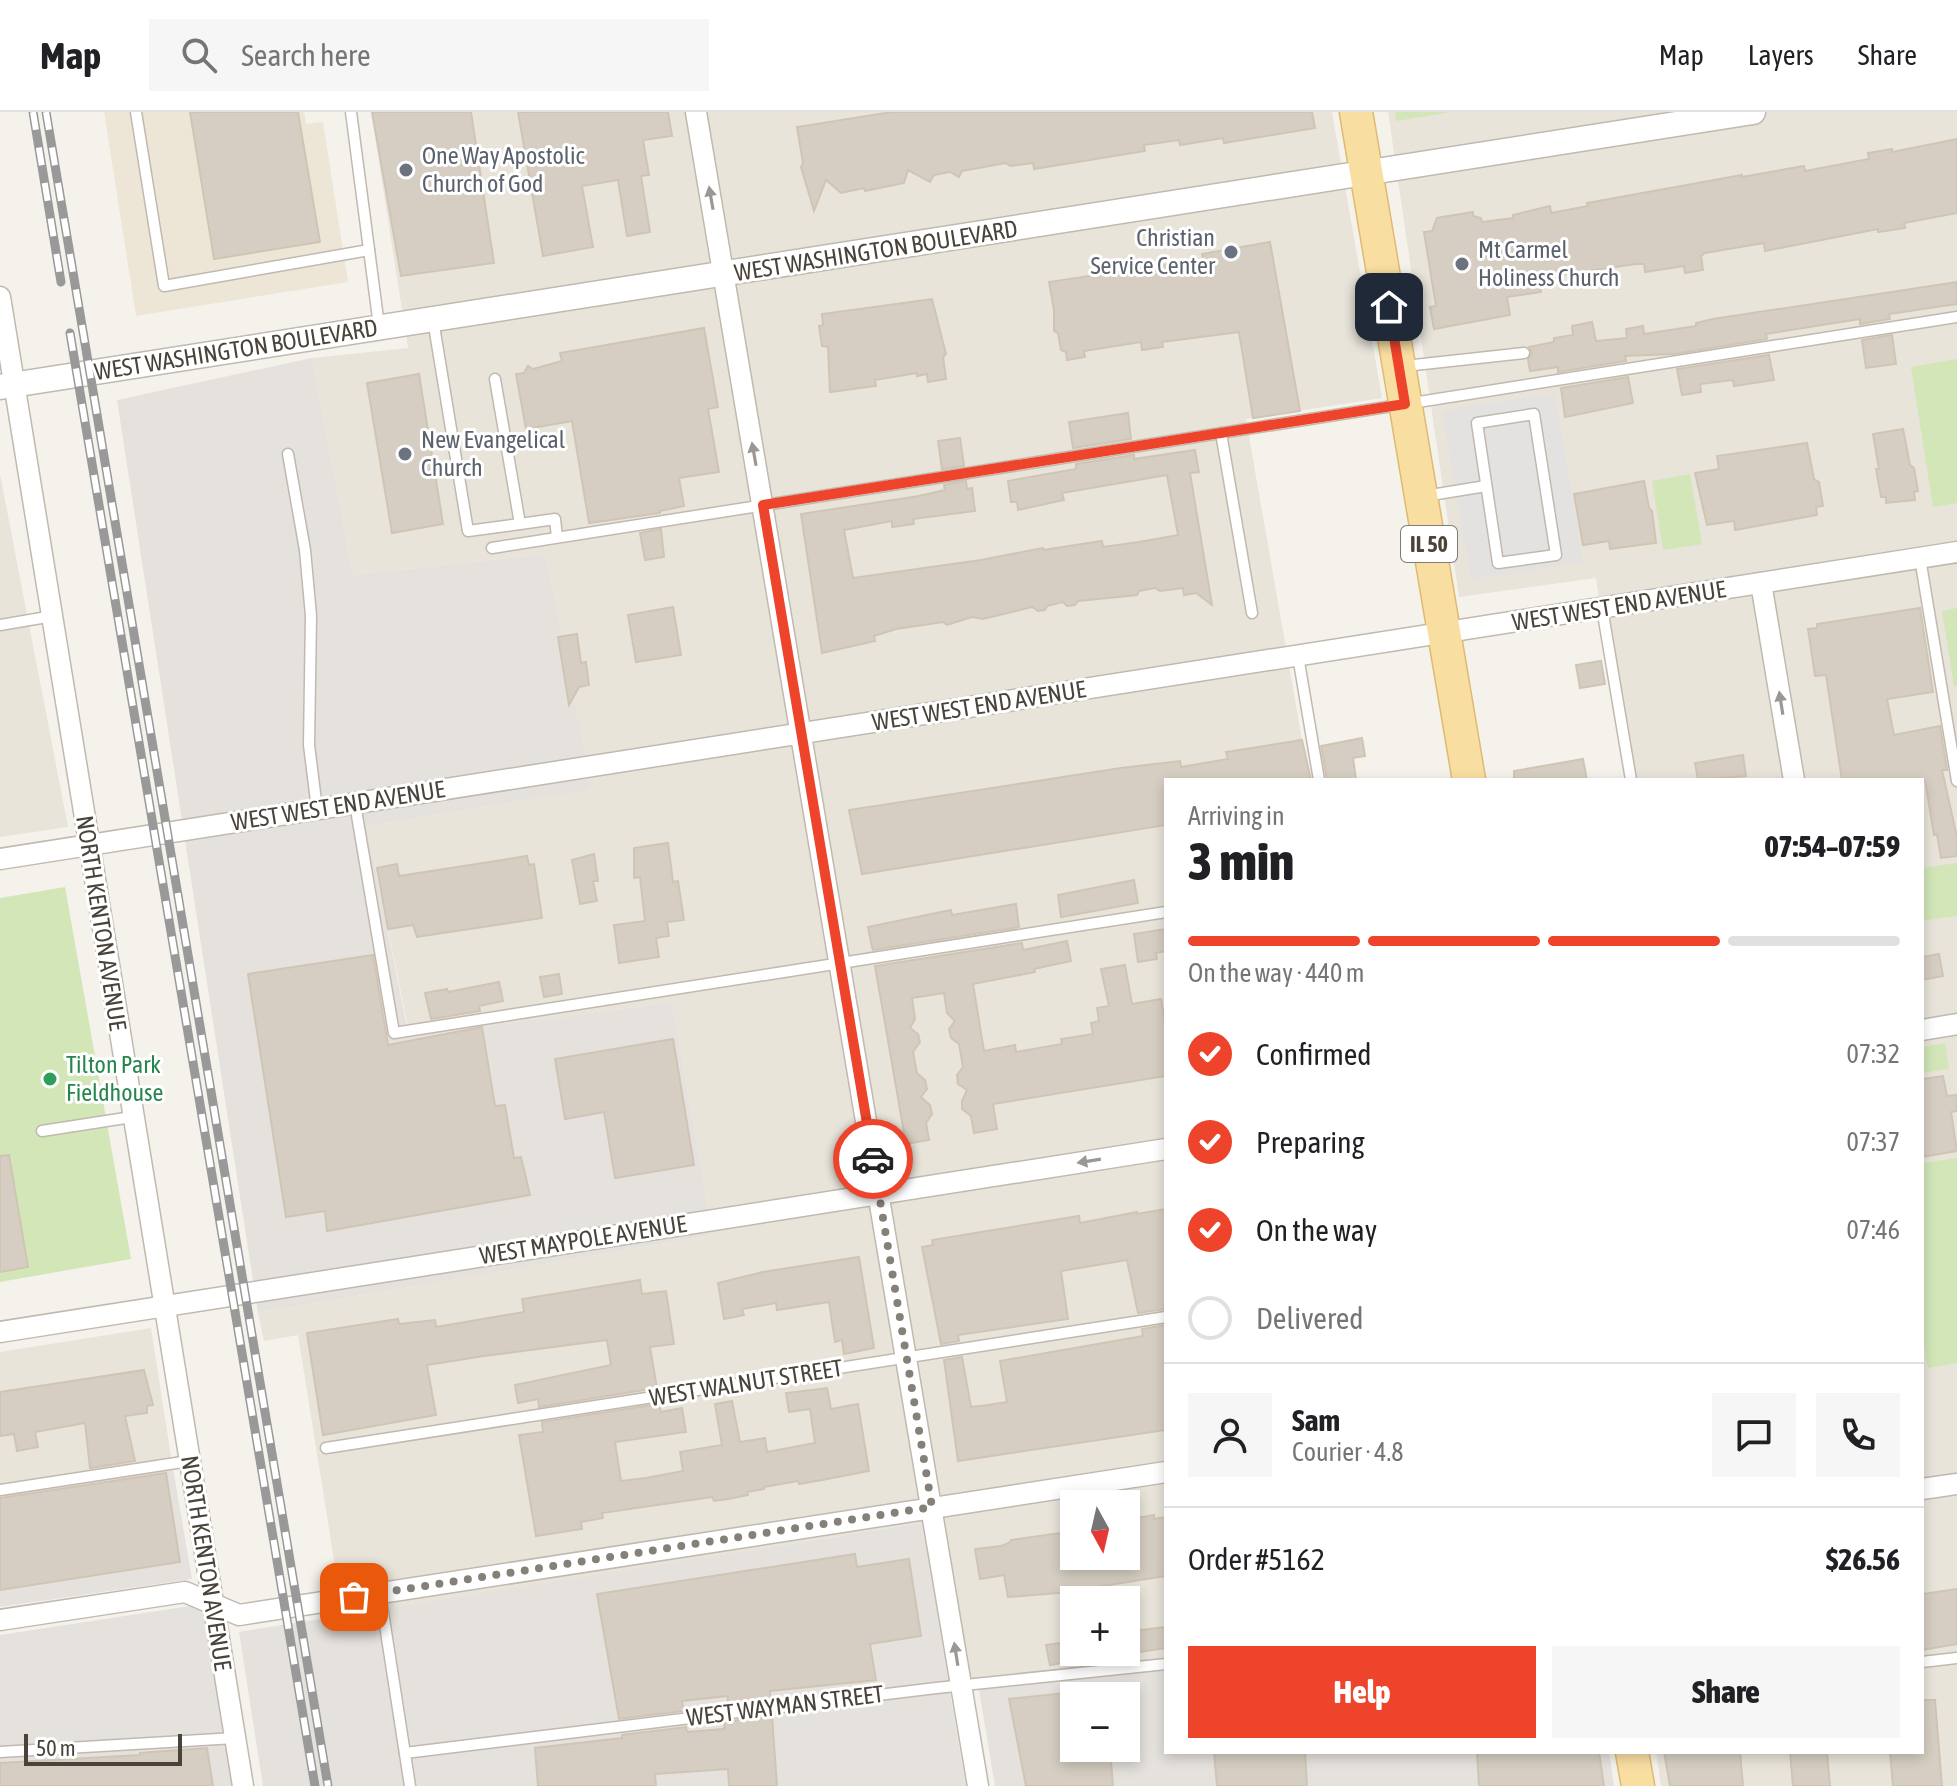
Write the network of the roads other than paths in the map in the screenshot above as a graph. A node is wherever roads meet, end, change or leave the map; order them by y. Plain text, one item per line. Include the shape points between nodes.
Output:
1 (136, 112) edge
2 (351, 112) edge
3 (696, 112) edge
4 (1356, 112) edge
5 (1753, 112) edge
6 (1366, 174) junction
7 (369, 250) junction
8 (724, 275) junction
9 (0, 297) edge
10 (1957, 317) edge
11 (433, 320) junction
12 (379, 328) junction
13 (1524, 353) dead end
14 (1399, 367) junction
15 (495, 379) dead end
16 (8, 386) edge
17 (1405, 404) junction
18 (1221, 433) junction
19 (288, 454) dead end
20 (1486, 486) junction
21 (1421, 497) junction
22 (763, 505) junction
23 (520, 524) junction
24 (557, 537) junction
25 (492, 548) dead end
26 (1957, 552) edge
27 (1920, 558) junction
28 (1761, 583) junction
29 (1602, 608) junction
30 (1252, 613) dead end
31 (53, 616) junction
32 (0, 625) edge
33 (1444, 633) junction
34 (1298, 656) junction
35 (801, 734) junction
36 (1319, 778) edge
37 (1469, 778) edge
38 (1631, 778) edge
39 (1794, 778) edge
40 (1957, 781) edge
41 (355, 804) junction
42 (317, 810) junction
43 (88, 846) junction
44 (0, 859) edge
45 (1164, 912) edge
46 (840, 963) junction
47 (1957, 1024) edge
48 (1924, 1030) edge
49 (132, 1117) junction
50 (42, 1131) dead end
51 (1164, 1149) edge
52 (879, 1194) junction
53 (163, 1306) junction
54 (1164, 1317) edge
55 (0, 1332) edge
56 (907, 1358) junction
57 (326, 1448) dead end
58 (189, 1461) junction
59 (1164, 1472) edge
60 (1957, 1484) edge
61 (1924, 1489) edge
62 (0, 1490) edge
63 (932, 1507) junction
64 (380, 1593) junction
65 (213, 1603) junction
66 (0, 1620) edge
67 (1957, 1658) edge
68 (1924, 1662) edge
69 (1164, 1664) edge
70 (961, 1685) junction
71 (235, 1738) junction
72 (0, 1752) edge
73 (405, 1753) junction
74 (1632, 1754) edge
75 (243, 1786) edge
76 (410, 1786) edge
77 (978, 1786) edge
78 (1638, 1786) edge

1 - 7 lane via 164,286
2 - 7 lane
8 -> 3 street
4 - 6 main road, IL 50
5 - 6 street, WEST WASHINGTON BOULEVARD
6 - 8 street, WEST WASHINGTON BOULEVARD
6 - 14 main road, IL 50
7 - 12 lane
8 - 11 street, WEST WASHINGTON BOULEVARD
22 -> 8 street
9 - 16 street, NORTH KENTON AVENUE
10 - 17 lane
11 - 12 street, WEST WASHINGTON BOULEVARD
11 - 23 lane via 468,531
12 - 16 street, WEST WASHINGTON BOULEVARD
13 - 14 lane
14 - 17 main road, IL 50
15 - 23 lane
16 - 31 street, NORTH KENTON AVENUE
17 - 18 lane
17 - 21 main road, IL 50
18 - 22 lane
18 - 30 lane
19 - 42 lane via 311,616 309,745
20 - 20 lane via 1498,563 1556,555 1534,414 1477,423
20 - 21 lane
21 - 33 main road, IL 50
22 - 24 lane
22 - 35 street
23 - 24 lane via 555,519
24 - 25 lane
26 - 27 street, WEST WEST END AVENUE
27 - 28 street, WEST WEST END AVENUE
27 - 40 lane
28 - 29 street, WEST WEST END AVENUE
39 -> 28 street
29 - 33 street, WEST WEST END AVENUE
29 - 38 lane
31 - 32 lane
31 - 43 street, NORTH KENTON AVENUE
33 - 34 street, WEST WEST END AVENUE
33 - 37 main road, IL 50
34 - 35 street, WEST WEST END AVENUE
34 - 36 lane
35 - 41 street, WEST WEST END AVENUE
35 - 46 street
41 - 42 street, WEST WEST END AVENUE
41 - 46 lane via 394,1033
42 - 43 street, WEST WEST END AVENUE
43 - 44 street, WEST WEST END AVENUE
43 - 49 street, NORTH KENTON AVENUE
45 - 46 lane
46 - 52 street
47 - 48 street
49 - 50 lane
49 - 53 street, NORTH KENTON AVENUE
51 -> 52 street, WEST MAYPOLE AVENUE
52 - 53 street, WEST MAYPOLE AVENUE
52 - 56 street
53 - 55 street, WEST MAYPOLE AVENUE
53 - 58 street, NORTH KENTON AVENUE
54 - 56 lane, WEST WALNUT STREET
56 - 57 lane, WEST WALNUT STREET
56 - 63 street
58 - 62 lane
58 - 65 street, NORTH KENTON AVENUE
59 - 63 street
60 - 61 street
63 - 64 street
70 -> 63 street
64 - 65 street via 239,1615
64 - 73 lane
65 - 66 street via 185,1592
65 - 71 street, NORTH KENTON AVENUE
67 - 68 lane
69 - 70 lane, WEST WAYMAN STREET
70 - 73 lane, WEST WAYMAN STREET
70 - 77 street
71 - 72 lane
71 - 75 street, NORTH KENTON AVENUE
73 - 76 lane
74 - 78 main road

